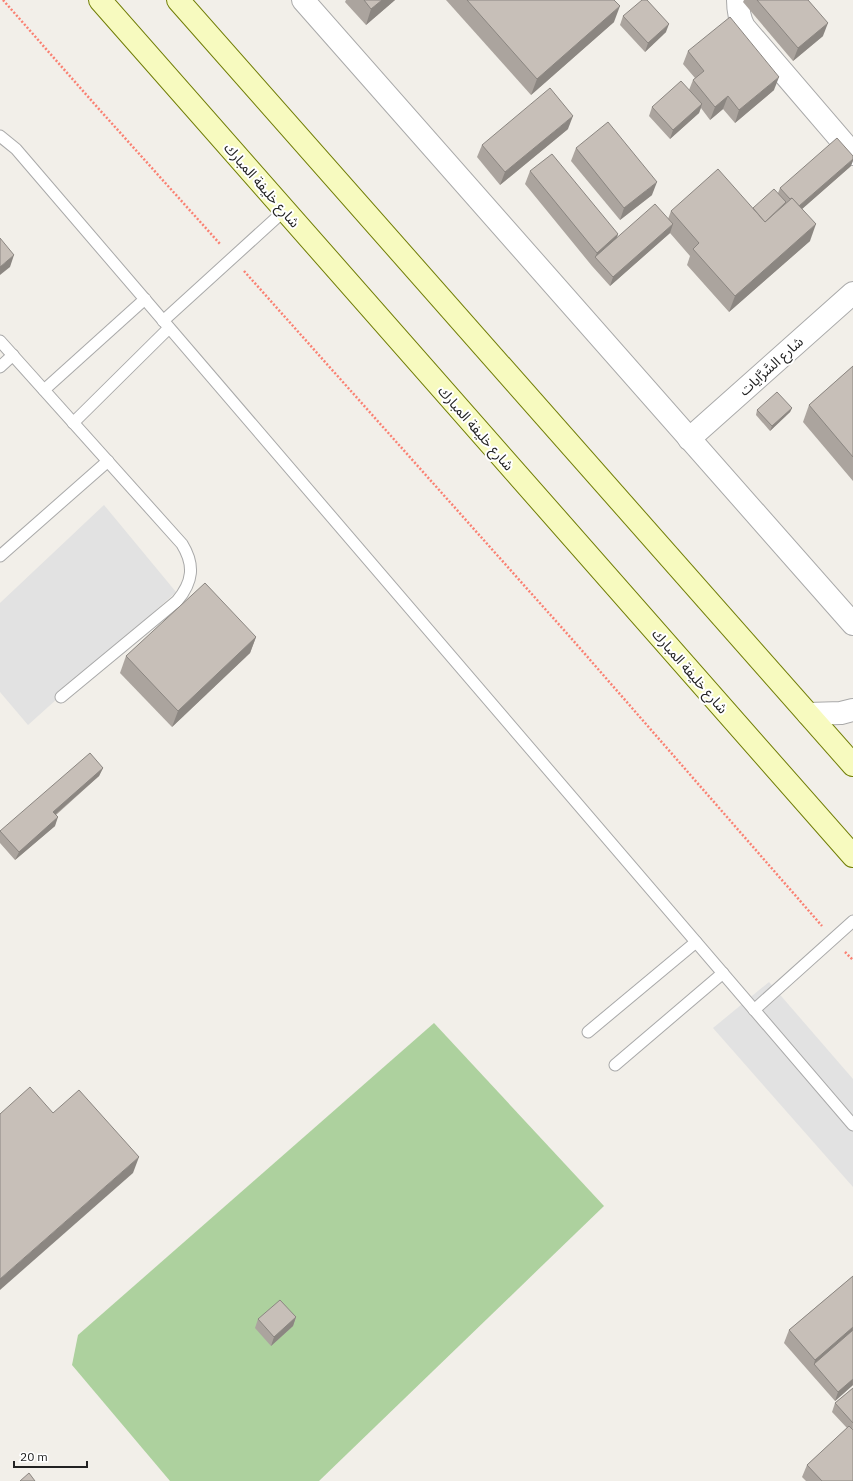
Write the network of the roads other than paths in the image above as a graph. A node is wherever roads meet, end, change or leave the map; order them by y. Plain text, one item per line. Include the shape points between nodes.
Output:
1 (100, 0) edge
2 (178, 0) edge
3 (303, 0) edge
4 (738, 0) edge
5 (0, 136) edge
6 (853, 154) edge
7 (285, 210) junction
8 (853, 293) edge
9 (145, 299) junction
10 (166, 324) junction
11 (0, 341) edge
12 (13, 356) junction
13 (0, 367) edge
14 (44, 390) junction
15 (73, 423) junction
16 (689, 439) junction
17 (108, 461) junction
18 (0, 556) edge
19 (853, 624) edge
20 (61, 697) dead end
21 (853, 710) edge
22 (808, 714) junction
23 (853, 765) edge
24 (853, 856) edge
25 (853, 921) edge
26 (696, 942) junction
27 (723, 973) junction
28 (754, 1010) junction
29 (588, 1032) dead end
30 (615, 1064) dead end
31 (853, 1125) edge

1 - 7 main road, شارع خليفة المبارك
2 - 22 main road
3 - 16 street
4 - 6 street via 738,11 744,27
5 - 9 lane via 16,149
7 - 10 lane
7 - 24 main road, شارع خليفة المبارك
8 - 16 street, شارع السَّرَّايات
9 - 10 lane
9 - 14 lane
10 - 15 lane
10 - 26 lane
11 - 12 lane
12 - 13 lane
12 - 14 lane
14 - 15 lane
15 - 17 lane
16 - 19 street
17 - 18 lane
17 - 20 lane via 182,544 189,558 189,584 177,601
21 - 22 street
22 - 23 main road
25 - 28 lane
26 - 27 lane
26 - 29 lane
27 - 28 lane
27 - 30 lane
28 - 31 lane

